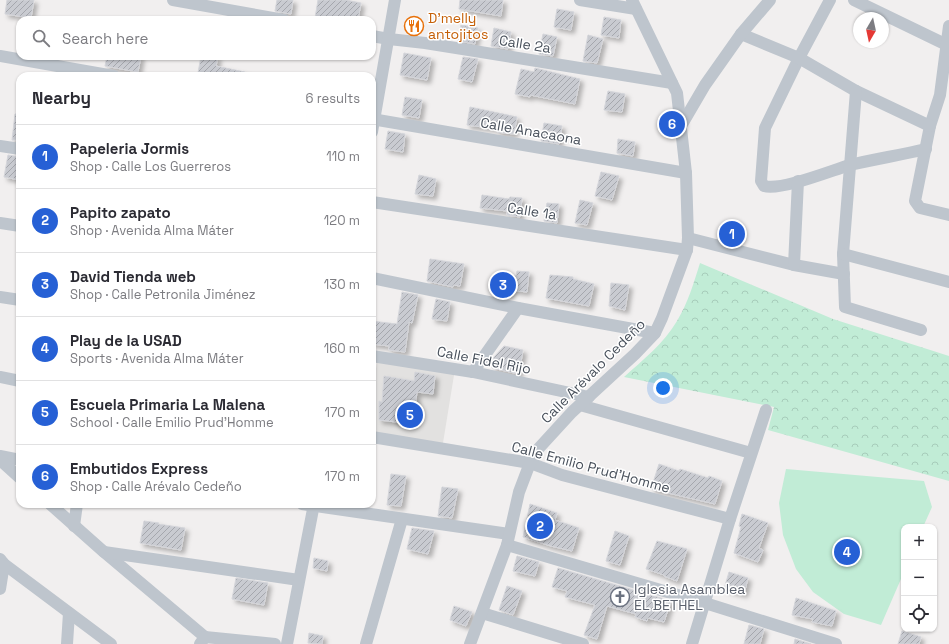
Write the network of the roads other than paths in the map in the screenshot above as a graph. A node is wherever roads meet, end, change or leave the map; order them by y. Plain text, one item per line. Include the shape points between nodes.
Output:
1 (173, 0) edge
2 (395, 0) edge
3 (580, 0) edge
4 (830, 0) edge
5 (854, 0) edge
6 (766, 2) edge
7 (634, 4) edge
8 (262, 16) edge
9 (949, 26) edge
10 (741, 34) junction
11 (376, 37) edge
12 (389, 39) junction
13 (948, 45) edge
14 (0, 56) edge
15 (799, 58) junction
16 (16, 59) edge
17 (20, 60) edge
18 (80, 72) edge
19 (672, 84) junction
20 (856, 91) junction
21 (376, 104) edge
22 (376, 120) edge
23 (681, 126) junction
24 (930, 126) junction
25 (0, 146) edge
26 (16, 148) edge
27 (926, 149) junction
28 (850, 165) junction
29 (686, 173) junction
30 (798, 181) junction
31 (376, 203) edge
32 (949, 215) edge
33 (0, 223) edge
34 (16, 225) edge
35 (688, 244) junction
36 (843, 254) junction
37 (794, 265) junction
38 (844, 274) junction
39 (376, 279) edge
40 (949, 282) edge
41 (0, 297) edge
42 (16, 299) edge
43 (518, 308) junction
44 (920, 330) dead end
45 (655, 333) junction
46 (376, 357) edge
47 (473, 372) junction
48 (0, 378) edge
49 (16, 380) edge
50 (585, 401) junction
51 (766, 410) dead end
52 (376, 438) edge
53 (751, 453) junction
54 (0, 456) edge
55 (16, 459) edge
56 (0, 460) edge
57 (530, 463) junction
58 (16, 474) edge
59 (54, 508) edge
60 (76, 508) edge
61 (310, 508) edge
62 (330, 508) edge
63 (402, 519) junction
64 (730, 519) junction
65 (74, 526) junction
66 (508, 540) junction
67 (104, 552) junction
68 (2, 562) edge
69 (299, 580) junction
70 (0, 588) edge
71 (705, 603) junction
72 (482, 613) junction
73 (69, 614) junction
74 (202, 640) edge
75 (67, 644) edge
76 (111, 644) edge
77 (275, 644) edge
78 (287, 644) edge
79 (366, 644) edge
80 (470, 644) edge
81 (583, 644) edge
82 (692, 644) edge
83 (836, 644) edge

1 - 8 street
2 - 12 street
3 - 7 street
4 - 15 street
5 - 13 street
6 - 10 street
7 - 19 street, Calle Arévalo Cedeño
9 - 13 street
10 - 15 street
10 - 23 street via 705,85
11 - 12 street, Calle 2a
12 - 19 street, Calle 2a
12 - 21 street
13 - 24 street via 940,95
14 - 16 street
15 - 20 street
15 - 30 street via 765,128 761,180 764,186 770,188
17 - 18 street
19 - 23 street, Calle Arévalo Cedeño via 677,93
20 - 24 street
20 - 28 street
22 - 29 street, Calle Anacaona
23 - 29 street, Calle Arévalo Cedeño
24 - 27 street
25 - 26 street
27 - 28 street
27 - 32 street via 915,201 920,208
28 - 30 street
28 - 36 street
29 - 35 street, Calle Arévalo Cedeño
30 - 37 street
31 - 35 street, Calle 1a
33 - 34 street
35 - 37 street, Calle 1a
35 - 45 street, Calle Arévalo Cedeño
36 - 38 street
36 - 40 street
37 - 38 street, Calle 1a
38 - 44 street via 845,307
39 - 43 street
41 - 42 street
43 - 45 street
43 - 47 street
45 - 50 street, Calle Arévalo Cedeño
46 - 47 street, Calle Fidel Rijo
47 - 50 street, Calle Fidel Rijo
48 - 49 street
50 - 53 street, Calle Fidel Rijo
50 - 57 street, Calle Arévalo Cedeño via 539,448
51 - 53 street
52 - 57 street, Calle Emilio Prud'Homme
53 - 64 street
54 - 55 street
56 - 58 street
57 - 64 street, Calle Emilio Prud'Homme via 562,475
57 - 66 street, Calle Arévalo Cedeño via 519,492
59 - 65 street
60 - 65 street
61 - 69 street
62 - 63 street
63 - 66 street
63 - 79 street
64 - 71 street
65 - 67 street
66 - 71 street
66 - 72 street, Calle Arévalo Cedeño
67 - 69 street
67 - 74 street
68 - 70 street
68 - 73 street
69 - 78 street
71 - 82 street
71 - 83 street
72 - 80 street, Calle Arévalo Cedeño
72 - 81 street
73 - 75 street
73 - 76 street
74 - 77 street

